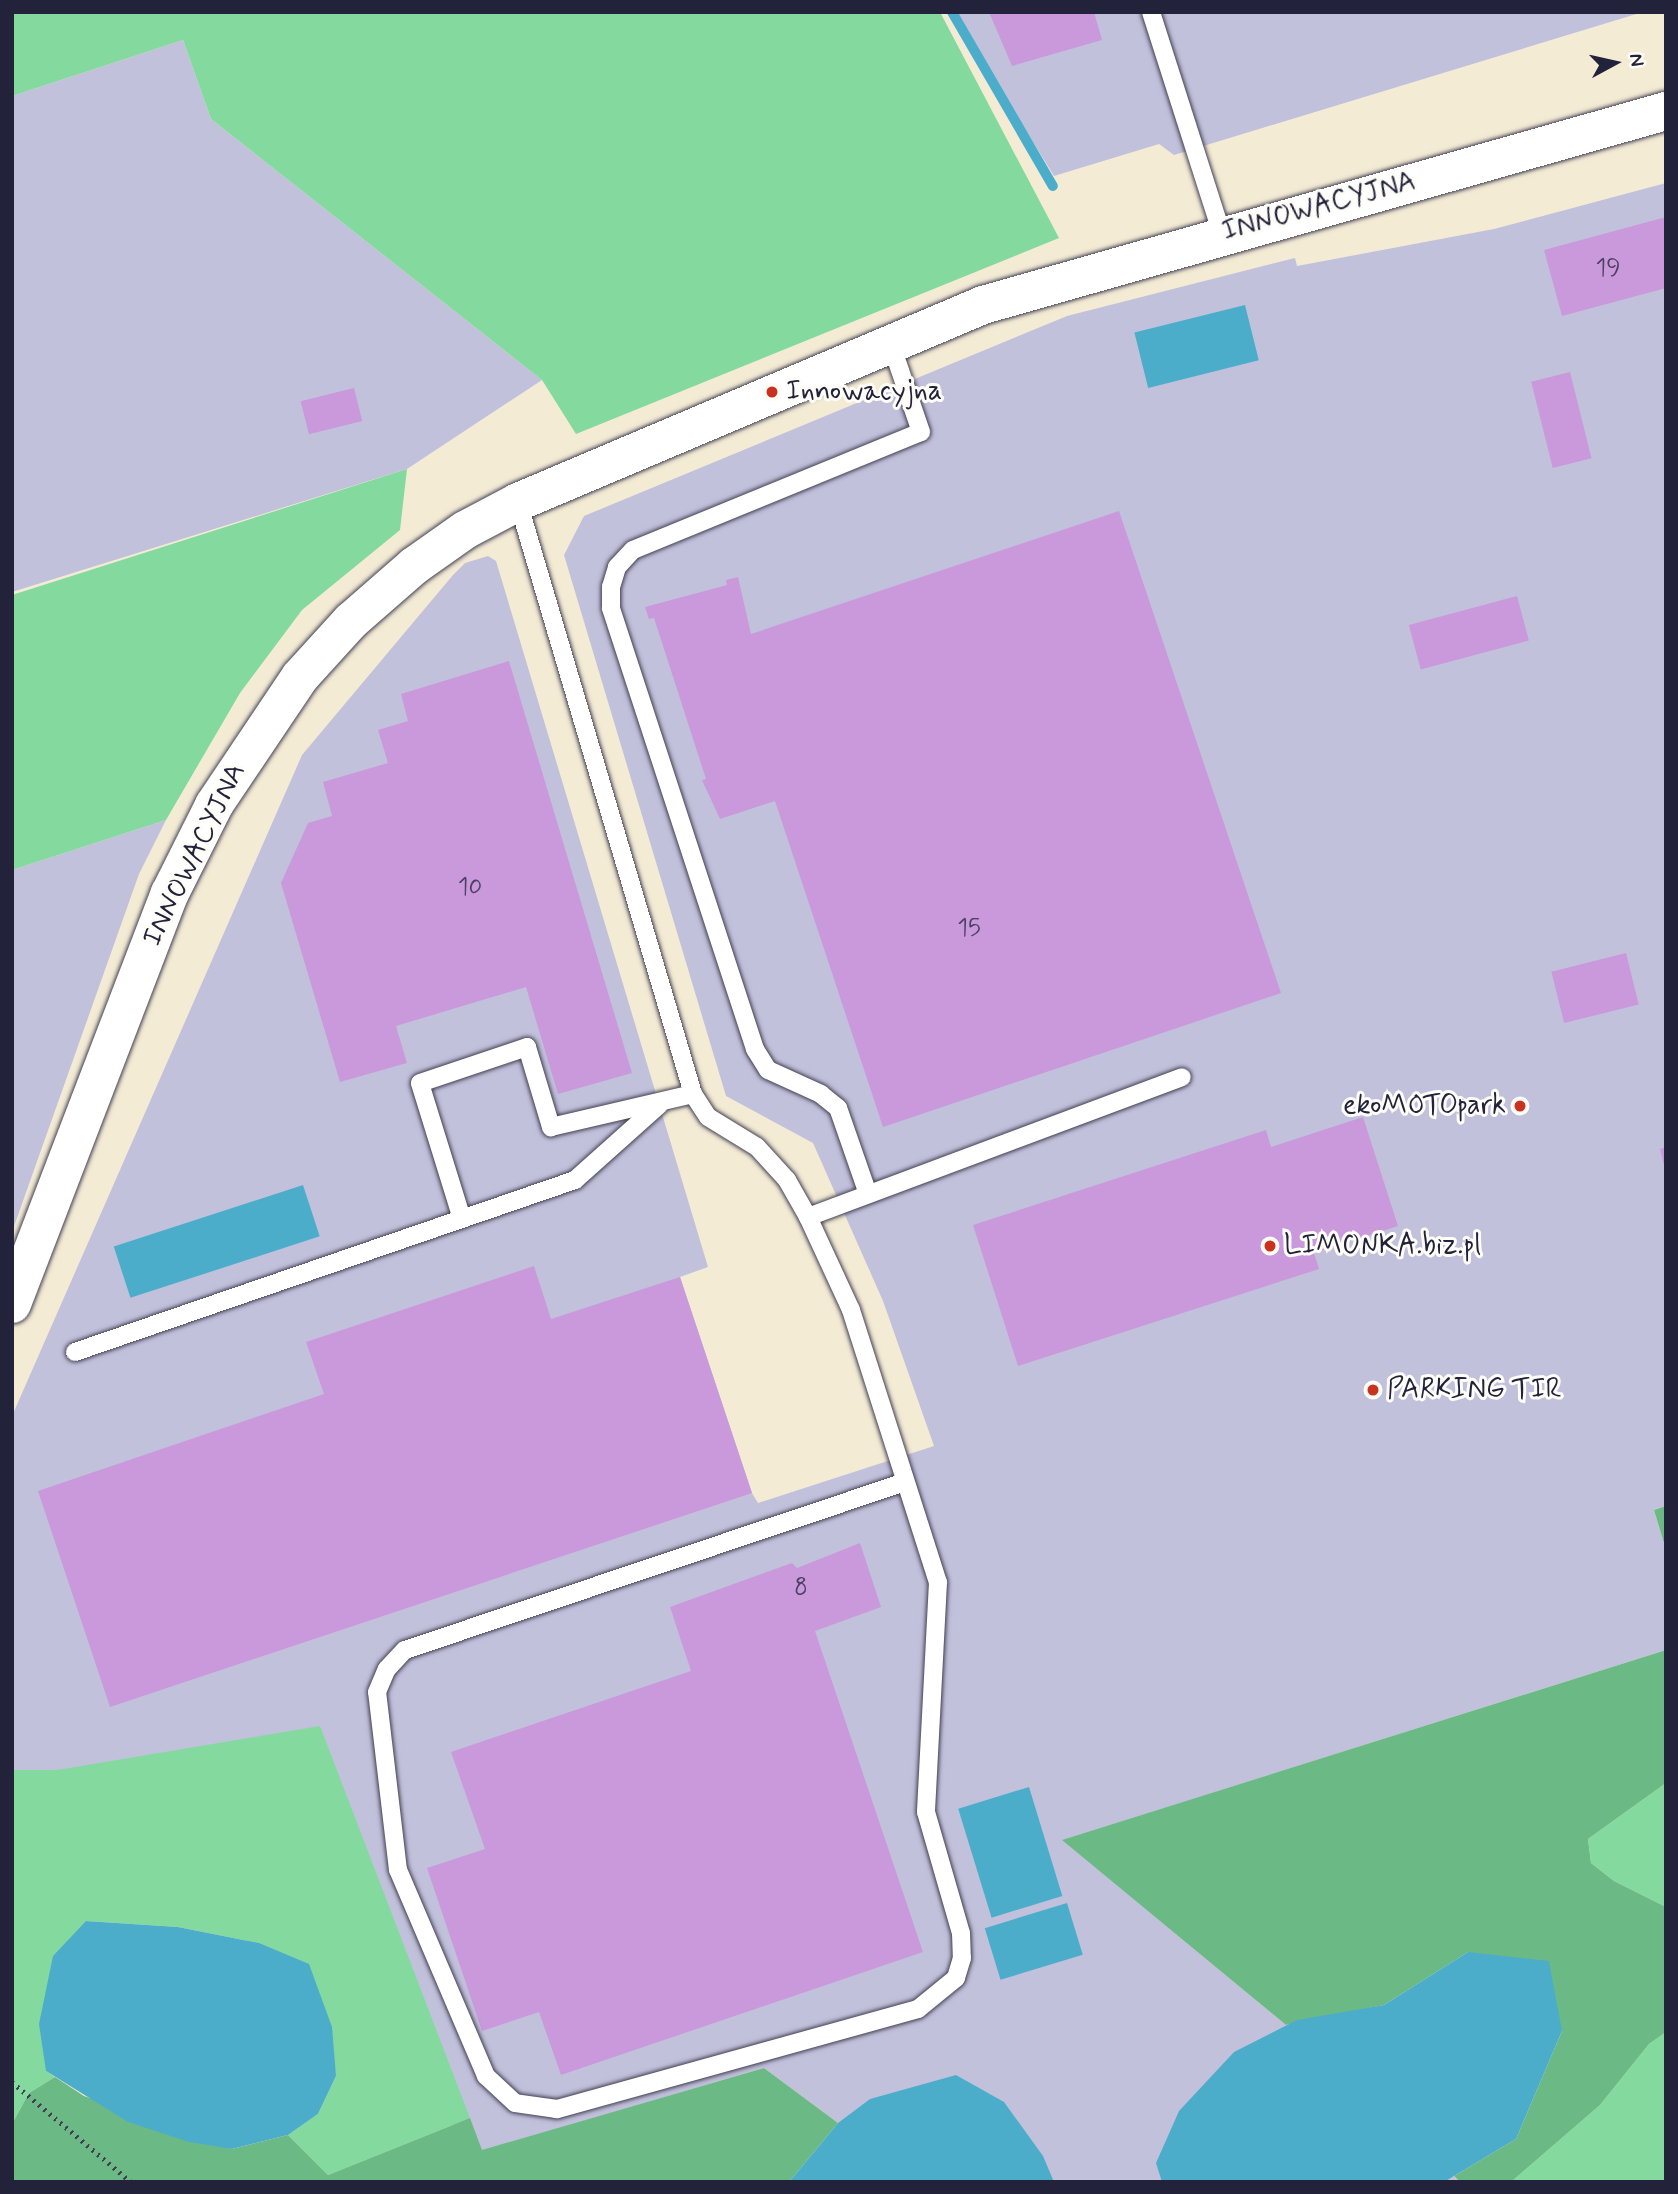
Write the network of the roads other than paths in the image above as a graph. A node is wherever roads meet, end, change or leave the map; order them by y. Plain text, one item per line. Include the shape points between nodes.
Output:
1 (1151, 12) edge
2 (1666, 111) edge
3 (1222, 234) junction
4 (890, 341) junction
5 (518, 502) junction
6 (1182, 1077) dead end
7 (693, 1094) junction
8 (659, 1105) junction
9 (868, 1194) junction
10 (808, 1217) junction
11 (462, 1219) junction
12 (12, 1304) edge
13 (75, 1352) dead end
14 (905, 1482) junction

1 - 3 lane
2 - 3 street, INNOWACYJNA
3 - 4 street, INNOWACYJNA via 983,305
4 - 5 street, INNOWACYJNA
4 - 9 lane via 921,432 633,551 617,567 611,587 611,608 755,1049 768,1070 821,1094 838,1108
5 - 7 lane
5 - 12 street, INNOWACYJNA via 465,530 414,566 351,621 300,677 253,740 170,894
6 - 9 lane
7 - 8 lane
7 - 10 lane via 708,1117 757,1147 787,1180
8 - 11 lane via 575,1180
8 - 11 lane via 551,1127 527,1046 420,1083
9 - 10 lane
10 - 14 lane via 851,1310
11 - 13 lane
14 - 14 lane via 938,1583 926,1812 961,1933 962,1958 956,1978 918,2009 557,2109 515,2103 486,2076 398,1870 377,1692 387,1669 405,1650

